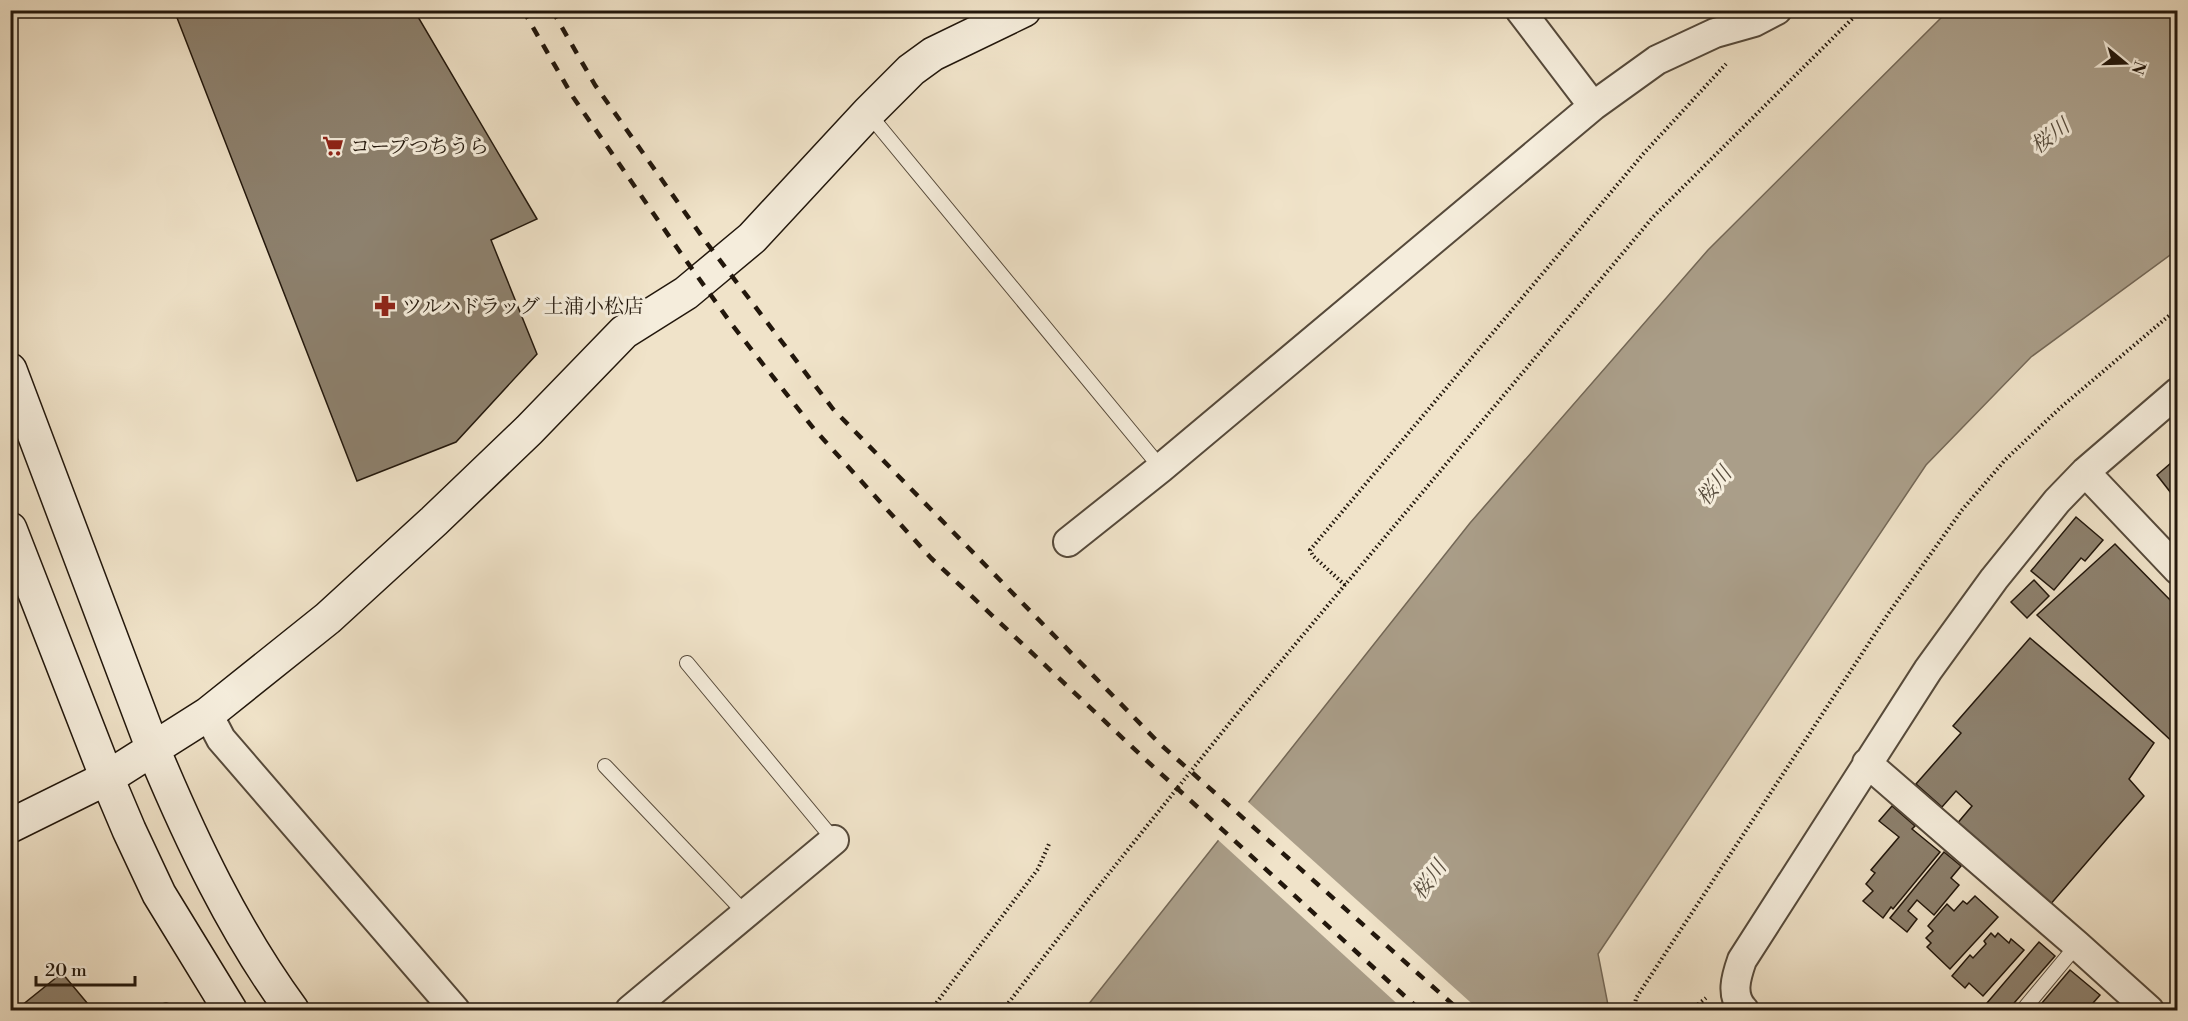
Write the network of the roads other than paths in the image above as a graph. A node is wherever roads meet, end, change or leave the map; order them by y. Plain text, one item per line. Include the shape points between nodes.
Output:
1 (1024, 10) edge
2 (1520, 10) edge
3 (1766, 16) edge
4 (1593, 106) junction
5 (868, 113) junction
6 (10, 370) edge
7 (2178, 392) edge
8 (1161, 468) junction
9 (2085, 472) junction
10 (10, 529) edge
11 (1068, 542) dead end
12 (2178, 570) edge
13 (687, 663) dead end
14 (208, 714) junction
15 (153, 749) junction
16 (1867, 764) junction
17 (605, 766) dead end
18 (107, 778) junction
19 (11, 824) edge
20 (834, 840) joint
21 (746, 914) junction
22 (2077, 945) junction
23 (230, 1011) edge
24 (292, 1011) edge
25 (454, 1011) edge
26 (630, 1011) edge
27 (1744, 1011) edge
28 (2023, 1011) edge
29 (2149, 1011) edge

1 - 5 street via 933,54
2 - 4 street
3 - 4 street via 1715,33 1657,60
4 - 8 street
5 - 8 lane
5 - 14 street via 752,238 686,294 624,332 528,430 369,581
6 - 15 street
7 - 9 street
8 - 11 street
9 - 12 street
9 - 16 street via 1994,579
10 - 18 street
13 - 20 lane
14 - 15 street
14 - 25 street via 221,739
15 - 18 street
15 - 24 street via 177,807 240,930
16 - 22 street
16 - 27 street via 1742,960 1735,994
17 - 21 lane
18 - 19 street
18 - 23 street via 159,894
20 - 21 street
21 - 26 street
22 - 28 lane
22 - 29 street

